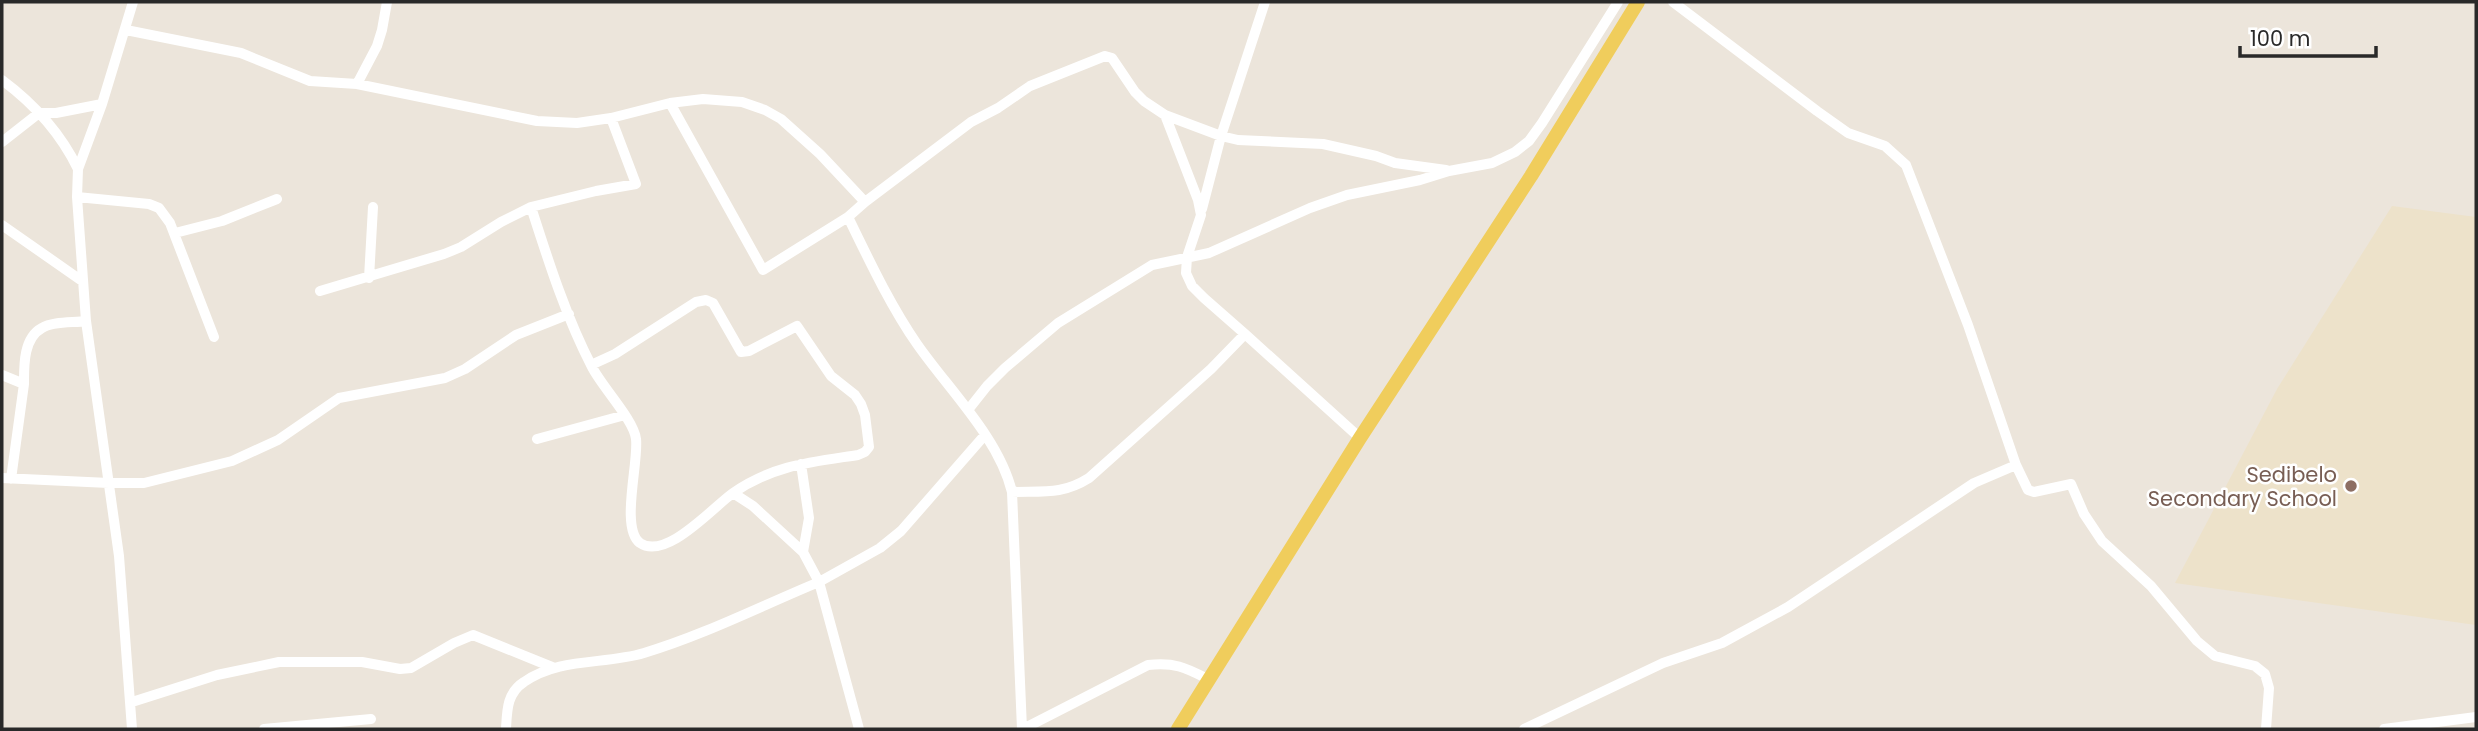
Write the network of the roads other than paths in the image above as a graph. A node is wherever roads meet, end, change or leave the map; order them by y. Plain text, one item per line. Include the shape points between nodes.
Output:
1 (133, 2) edge
2 (387, 2) edge
3 (1265, 2) edge
4 (1618, 2) edge
5 (1638, 2) edge
6 (1673, 2) edge
7 (126, 30) junction
8 (2, 80) edge
9 (357, 84) junction
10 (670, 103) junction
11 (102, 104) junction
12 (39, 113) junction
13 (1165, 115) junction
14 (611, 118) junction
15 (1221, 135) junction
16 (2, 142) edge
17 (78, 169) junction
18 (1449, 171) junction
19 (77, 197) junction
20 (277, 199) dead end
21 (865, 202) junction
22 (373, 207) dead end
23 (531, 207) junction
24 (1201, 215) junction
25 (848, 217) junction
26 (2, 225) edge
27 (175, 233) junction
28 (1187, 257) junction
29 (369, 278) junction
30 (82, 281) junction
31 (320, 291) dead end
32 (569, 314) junction
33 (86, 321) junction
34 (1245, 334) junction
35 (214, 337) dead end
36 (591, 365) junction
37 (2, 375) edge
38 (24, 384) junction
39 (968, 410) junction
40 (625, 415) junction
41 (984, 436) junction
42 (1360, 438) junction
43 (537, 439) dead end
44 (802, 464) junction
45 (2016, 465) junction
46 (6, 478) edge
47 (109, 483) junction
48 (1012, 492) junction
49 (733, 493) junction
50 (803, 552) junction
51 (819, 582) junction
52 (552, 667) junction
53 (1210, 680) junction
54 (132, 702) junction
55 (2476, 717) edge
56 (371, 719) dead end
57 (132, 729) edge
58 (264, 729) edge
59 (506, 729) edge
60 (859, 729) edge
61 (1023, 729) edge
62 (1178, 729) edge
63 (1524, 729) edge
64 (2266, 729) edge
65 (2384, 729) edge

1 - 7 street
2 - 9 street via 377,46
3 - 15 street
4 - 18 street via 1530,141 1492,163
5 - 42 main road
6 - 45 street via 1848,133 1885,146 1906,165
7 - 9 street via 241,53 310,81
7 - 11 street
8 - 12 street
9 - 14 street via 537,121 564,124
10 - 14 street
10 - 21 street via 725,100 765,110 782,119
10 - 25 street via 763,271
11 - 12 street
11 - 17 street
12 - 16 street
12 - 17 street via 68,148
13 - 15 street
13 - 21 street via 1135,92 1112,58 1105,56 1030,86 971,122
13 - 24 street
14 - 23 street via 636,184
15 - 18 street via 1323,144
15 - 24 street
17 - 19 street
18 - 28 street via 1347,195 1209,253
19 - 27 street via 149,204 159,208
19 - 30 street
20 - 27 street
21 - 25 street
22 - 29 street
23 - 29 street via 461,247
23 - 32 street
24 - 28 street
25 - 39 street via 915,342
26 - 30 street
27 - 35 street
28 - 34 street via 1185,273 1192,286
28 - 39 street via 1152,265 1058,323 1005,368
29 - 31 street
30 - 33 street
32 - 36 street
32 - 47 street via 516,335 445,378 339,398 278,440 233,461 155,481
33 - 38 street via 42,327 34,335 26,356
33 - 47 street
34 - 42 street
34 - 48 street via 1089,478 1060,491
36 - 40 street
36 - 44 street via 706,300 713,303 741,352 797,326 831,376 861,404 870,440 865,452
37 - 38 street
38 - 46 street
39 - 41 street
40 - 43 street
40 - 49 street via 636,439 632,523 640,543 661,547 674,541
41 - 48 street via 1000,459
41 - 51 street via 901,531
42 - 53 main road
44 - 49 street via 755,478
44 - 50 street via 810,518
45 - 63 street via 1974,483 1788,607 1722,643 1663,663
45 - 64 street via 2028,490 2071,484 2102,541 2151,586 2197,641 2214,656 2255,666 2265,674 2269,688
46 - 47 street
47 - 54 street
48 - 61 street
49 - 50 street
50 - 51 street
51 - 52 street via 640,654
51 - 60 street
52 - 54 street via 473,635 411,668 362,662 279,662 217,675
52 - 59 street via 524,681 510,695
53 - 61 street via 1182,666 1148,665
53 - 62 main road
54 - 57 street
55 - 65 street
56 - 58 street

